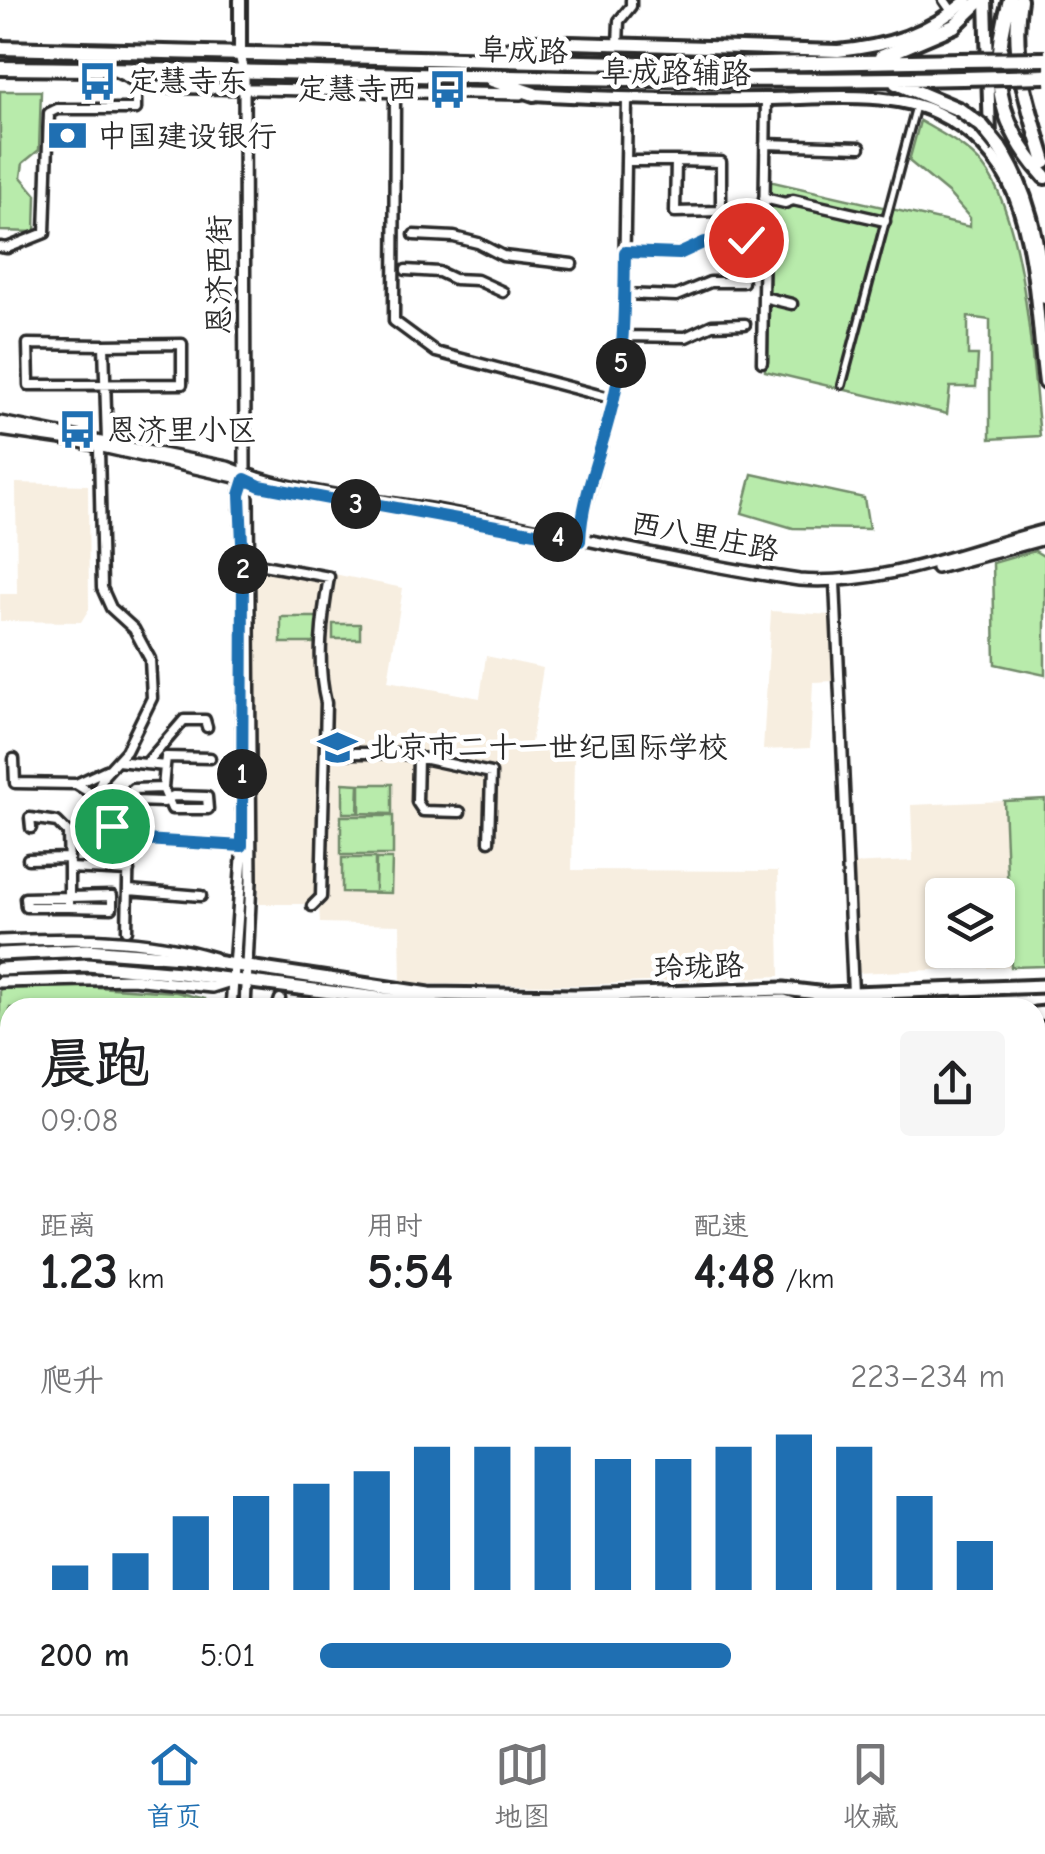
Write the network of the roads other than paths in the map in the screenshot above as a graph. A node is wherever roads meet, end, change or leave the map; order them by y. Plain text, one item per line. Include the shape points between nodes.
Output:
1 (240, 0) edge
2 (631, 0) edge
3 (944, 0) edge
4 (967, 0) edge
5 (984, 0) edge
6 (1010, 0) edge
7 (1020, 0) edge
8 (953, 19) junction
9 (537, 42) joint
10 (618, 44) junction
11 (0, 48) edge
12 (240, 55) junction
13 (474, 59) junction
14 (1045, 59) edge
15 (868, 62) junction
16 (0, 68) edge
17 (110, 68) junction
18 (244, 71) junction
19 (475, 74) junction
20 (1045, 76) edge
21 (890, 80) junction
22 (136, 87) dead end
23 (244, 88) junction
24 (395, 91) junction
25 (534, 94) junction
26 (627, 100) junction
27 (766, 100) junction
28 (916, 106) junction
29 (764, 144) junction
30 (860, 146) dead end
31 (995, 150) junction
32 (627, 161) junction
33 (676, 161) junction
34 (1045, 162) edge
35 (1045, 177) edge
36 (764, 198) junction
37 (886, 222) junction
38 (414, 235) dead end
39 (746, 240) dead end
40 (0, 247) edge
41 (625, 252) junction
42 (572, 264) dead end
43 (406, 270) dead end
44 (742, 282) dead end
45 (504, 292) dead end
46 (624, 294) junction
47 (762, 297) junction
48 (1045, 298) edge
49 (792, 304) dead end
50 (746, 324) dead end
51 (624, 336) junction
52 (104, 345) junction
53 (762, 362) dead end
54 (1045, 383) edge
55 (842, 385) dead end
56 (106, 386) junction
57 (614, 399) junction
58 (0, 422) edge
59 (0, 430) edge
60 (103, 445) junction
61 (245, 477) junction
62 (1045, 530) edge
63 (580, 539) junction
64 (1045, 539) edge
65 (245, 562) junction
66 (835, 584) junction
67 (207, 727) dead end
68 (325, 752) junction
69 (418, 757) junction
70 (210, 758) dead end
71 (14, 759) dead end
72 (146, 764) junction
73 (114, 765) junction
74 (166, 766) junction
75 (76, 784) junction
76 (163, 788) junction
77 (100, 799) junction
78 (168, 799) junction
79 (460, 812) dead end
80 (31, 828) dead end
81 (68, 834) junction
82 (129, 839) junction
83 (489, 841) dead end
84 (242, 846) junction
85 (68, 858) junction
86 (28, 859) dead end
87 (68, 868) junction
88 (111, 870) junction
89 (129, 871) junction
90 (128, 890) junction
91 (201, 896) dead end
92 (69, 902) junction
93 (312, 906) dead end
94 (127, 930) dead end
95 (0, 941) edge
96 (0, 954) edge
97 (242, 966) junction
98 (0, 969) edge
99 (241, 980) junction
100 (0, 982) edge
101 (1045, 986) edge
102 (1012, 988) junction
103 (853, 993) junction
104 (1045, 994) edge
105 (235, 998) edge
106 (244, 998) edge
107 (380, 998) edge

1 - 12 main road
2 - 10 street via 619,20
3 - 8 street
4 - 8 main road, 阜成路辅路
5 - 8 highway
5 - 31 main road
6 - 35 highway, bridge via 999,90 1016,141
7 - 34 highway via 1019,70
8 - 10 main road, 阜成路辅路 via 880,47 838,51
8 - 15 highway
9 - 10 main road, 阜成路辅路
9 - 13 highway
11 - 12 highway, 阜成路
12 - 13 highway, 阜成路
12 - 18 street, 恩济西街
13 - 15 highway, 阜成路
14 - 15 highway, 阜成路, bridge
16 - 17 highway, 阜成路
17 - 18 highway, 阜成路
17 - 23 street, 阜成路辅路 via 148,87
18 - 19 highway, 阜成路
18 - 23 street, 恩济西街
19 - 21 highway, 阜成路
19 - 25 highway
20 - 21 highway, 阜成路, bridge
21 - 31 highway, bridge via 960,110 982,126
22 - 40 street via 136,109 49,113 45,233
23 - 24 street, 阜成路辅路
23 - 61 street, 恩济西街
24 - 25 street, 阜成路辅路
24 - 57 street via 394,321 436,352
25 - 26 main road, 阜成路辅路
26 - 27 main road, 阜成路辅路
26 - 32 street
27 - 28 main road, 阜成路辅路
27 - 29 street
28 - 31 main road, 阜成路辅路
28 - 37 street
29 - 30 street
29 - 36 street
31 - 48 highway via 1014,170 1034,227
31 - 54 main road via 1026,238
32 - 33 street
32 - 41 street
33 - 33 street via 675,212 721,211 721,162
36 - 37 street
36 - 47 street
37 - 55 street
38 - 42 street via 454,237 503,256
39 - 41 street via 705,242 679,254
41 - 46 street
43 - 45 street via 477,280
44 - 46 street via 710,282 676,296
46 - 51 street
47 - 49 street
47 - 53 street
50 - 51 street via 712,325 686,338
51 - 57 street
52 - 56 street
52 - 56 street via 182,344 182,384
52 - 56 street via 28,344 29,386
56 - 60 street
57 - 63 street
58 - 60 street, 西八里庄路
59 - 60 street, 西八里庄路
60 - 61 street, 西八里庄路
60 - 73 street via 102,588 150,659 152,698
61 - 63 street, 西八里庄路 via 337,501
61 - 65 street, 恩济西街
62 - 66 street, 西八里庄路 via 905,572
63 - 66 street, 西八里庄路 via 777,582
64 - 66 street, 西八里庄路 via 895,579
65 - 68 street via 329,577 322,618
65 - 84 street, 恩济西街
65 - 97 street, 恩济西街
66 - 103 street
67 - 72 street via 205,720 184,720
68 - 69 street
68 - 93 street via 321,897
69 - 79 street via 417,802 423,810
69 - 83 street via 490,772
70 - 74 street via 166,757
71 - 75 street via 14,782
72 - 73 street
72 - 74 street
73 - 75 street
73 - 77 street via 98,790
74 - 76 street
75 - 77 street
76 - 78 street
76 - 78 street via 133,789 133,801
77 - 82 street via 112,826
78 - 78 street via 207,797 208,809 172,809
80 - 81 street via 30,818 57,822
81 - 85 street
81 - 88 street
82 - 84 street
82 - 89 street
84 - 97 street, 恩济西街
85 - 86 street
85 - 87 street
87 - 88 street
87 - 92 street
88 - 89 street
89 - 90 street
90 - 91 street
90 - 94 street
92 - 92 street via 26,908 26,898
92 - 92 street via 112,896 112,908
95 - 97 street, 玲珑路 via 87,938 176,946
96 - 97 main road, 玲珑路 via 87,950
97 - 99 street, 恩济西街
97 - 103 main road, 玲珑路 via 429,994
98 - 99 main road via 87,965
99 - 100 street via 212,987 132,979
99 - 105 street
99 - 106 street
99 - 107 main road
101 - 102 main road, 玲珑路
102 - 103 main road, 玲珑路
102 - 104 main road

